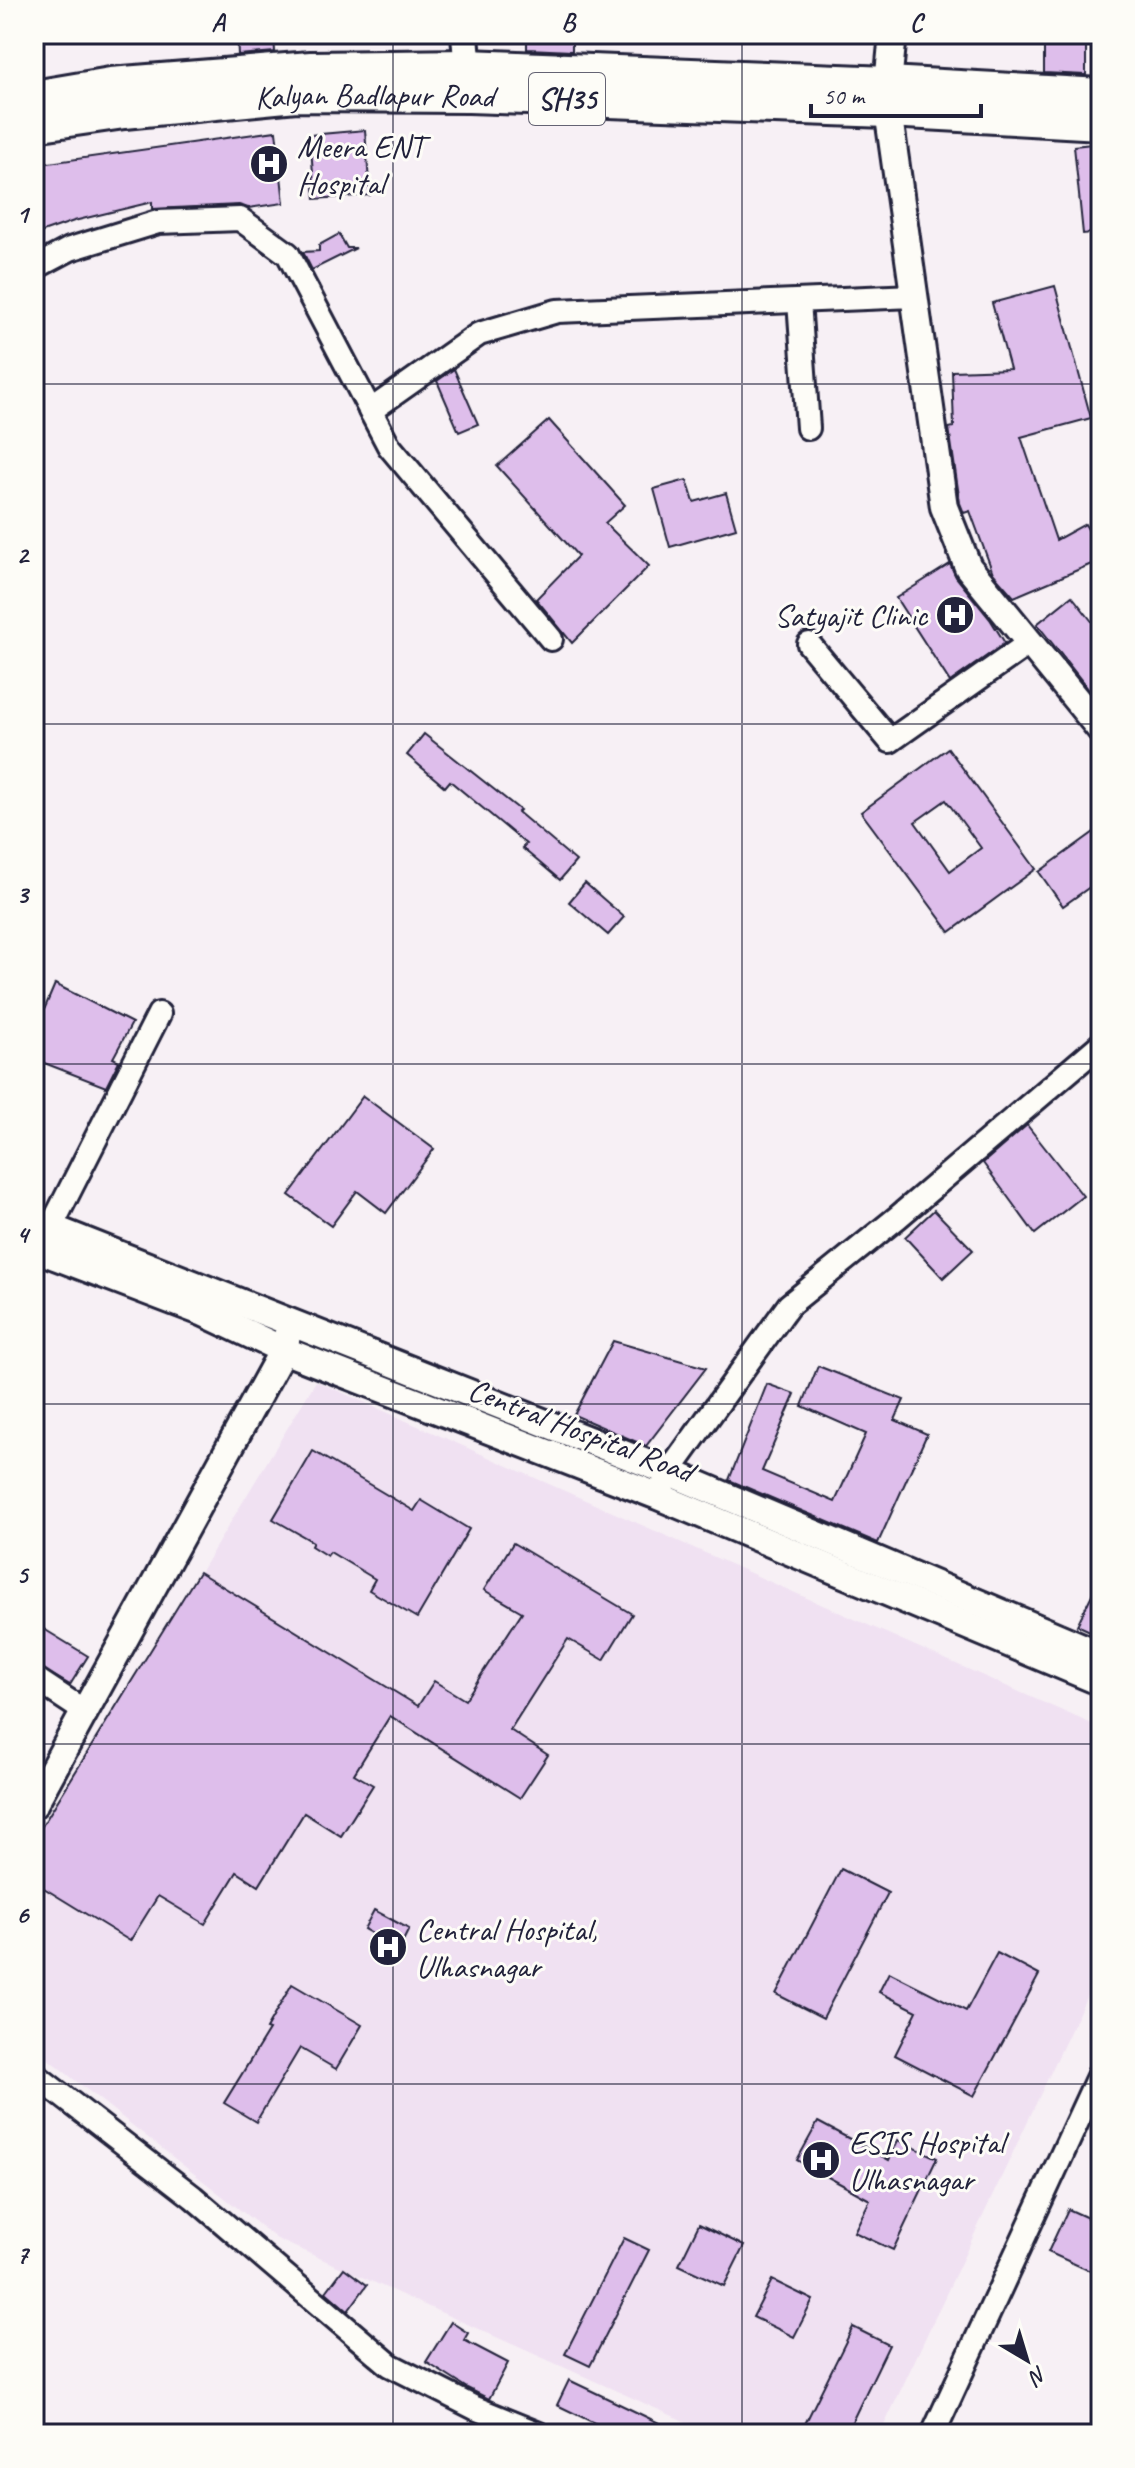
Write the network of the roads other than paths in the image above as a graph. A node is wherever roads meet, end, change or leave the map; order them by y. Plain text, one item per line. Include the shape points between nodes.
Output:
1 (893, 34) edge
2 (467, 65) edge
3 (1101, 96) edge
4 (888, 97) junction
5 (34, 98) edge
6 (1101, 122) edge
7 (34, 124) edge
8 (34, 268) edge
9 (914, 296) junction
10 (799, 301) junction
11 (370, 411) junction
12 (808, 428) dead end
13 (551, 639) dead end
14 (1029, 643) junction
15 (809, 644) dead end
16 (1101, 730) edge
17 (159, 1014) dead end
18 (1101, 1044) edge
19 (39, 1237) edge
20 (291, 1323) junction
21 (283, 1350) junction
22 (663, 1484) junction
23 (1101, 1655) edge
24 (34, 1678) edge
25 (1101, 1682) edge
26 (84, 1711) junction
27 (36, 1795) edge
28 (34, 2074) edge
29 (1099, 2078) edge
30 (495, 2426) edge
31 (539, 2434) edge
32 (933, 2434) edge

1 - 4 street
2 - 4 main road, Kalyan Badlapur Road / SH35
2 - 5 main road, Kalyan Badlapur Road / SH35 via 311,69 111,85
2 - 7 main road, Kalyan Badlapur Road / SH35 via 296,94
3 - 4 main road, Kalyan Badlapur Road / SH35
4 - 6 main road, Kalyan Badlapur Road / SH35
4 - 9 street
8 - 11 street via 70,249 158,222 240,219 288,254
9 - 10 street
9 - 14 street via 944,507 968,567
10 - 11 street via 557,311 479,334
10 - 12 street
11 - 13 street via 389,446
14 - 15 street via 890,741
14 - 16 street
17 - 19 street
18 - 22 street via 789,1305
19 - 20 street, Central Hospital Road
19 - 21 street, Central Hospital Road
20 - 21 street
20 - 22 street, Central Hospital Road
21 - 22 street, Central Hospital Road
21 - 26 street
22 - 23 street, Central Hospital Road
22 - 25 street, Central Hospital Road
24 - 26 street
26 - 27 street
28 - 30 street via 193,2197 390,2365
29 - 32 street
30 - 31 street

